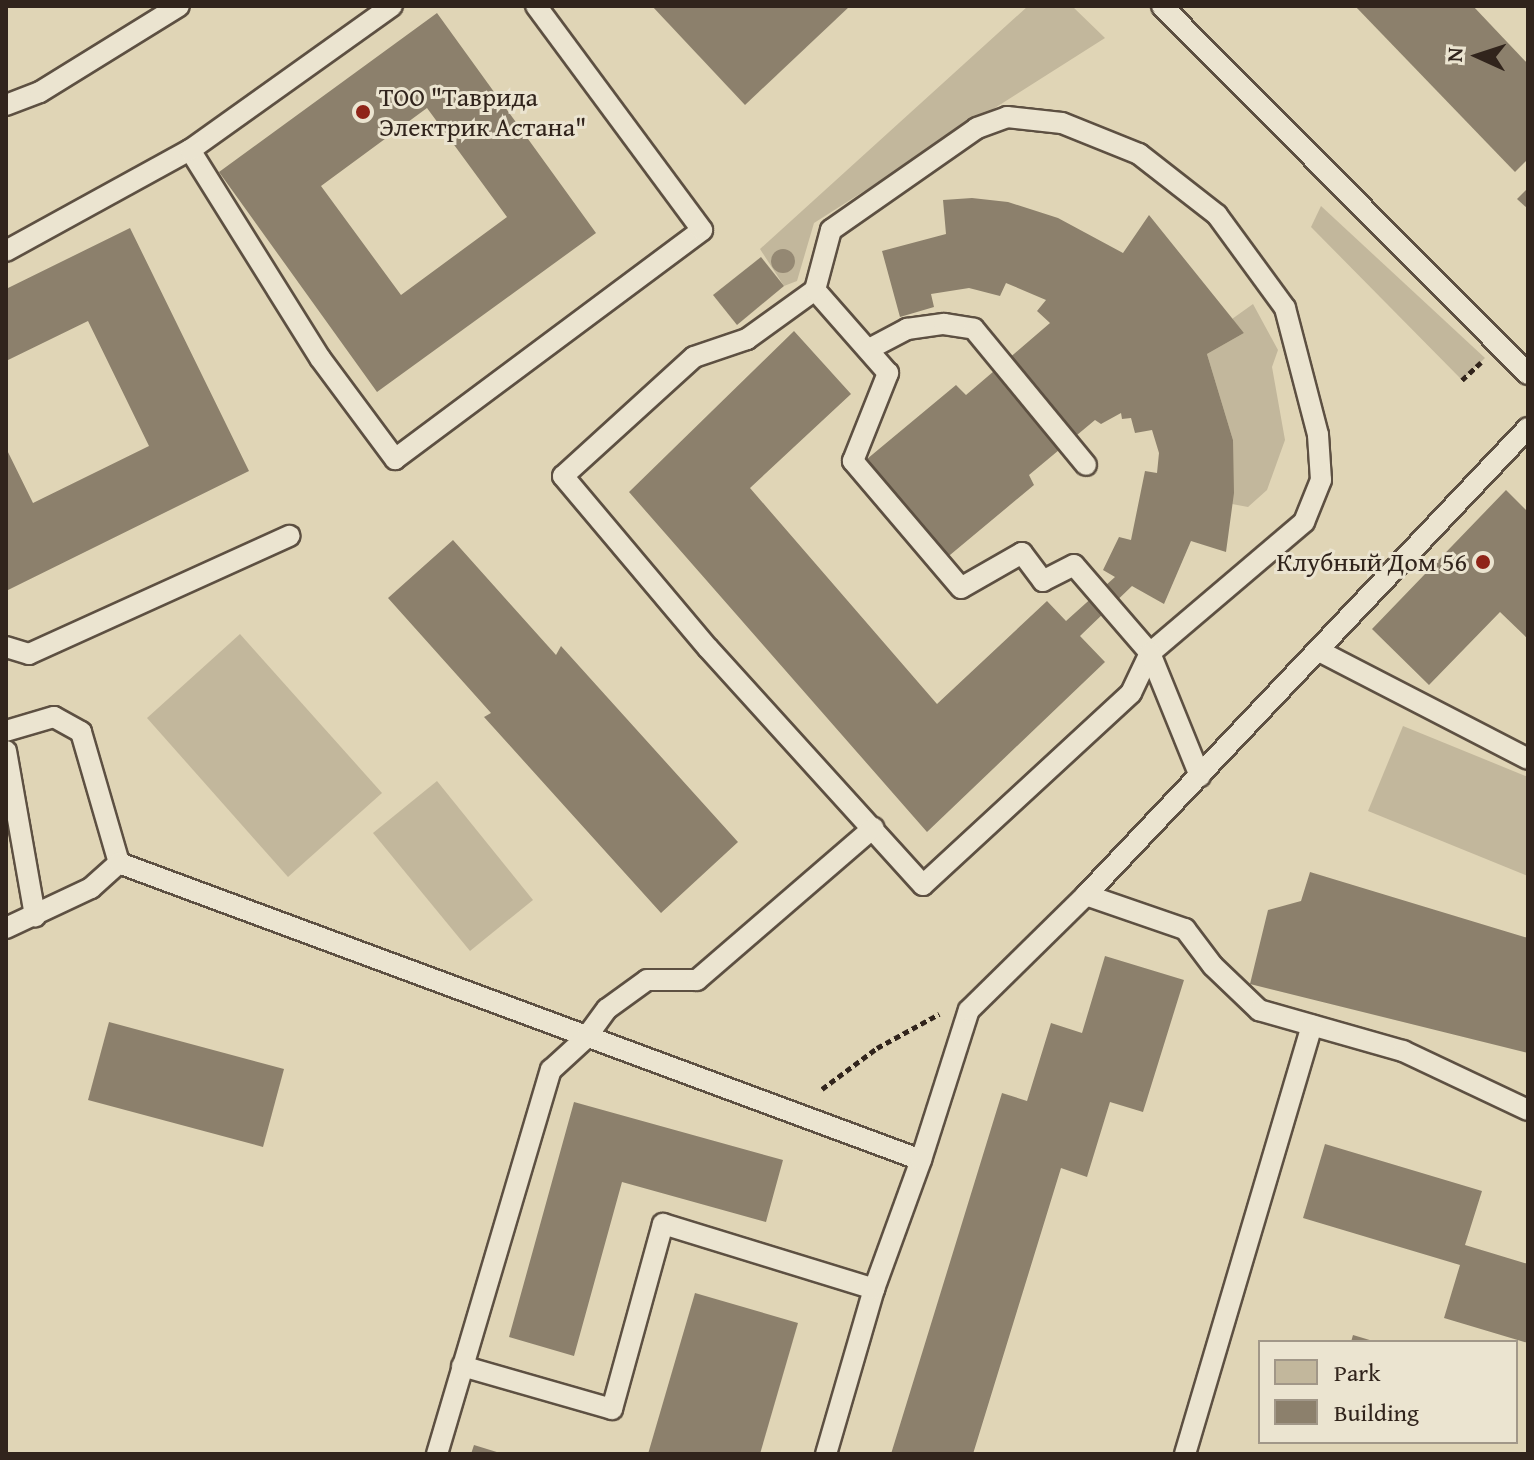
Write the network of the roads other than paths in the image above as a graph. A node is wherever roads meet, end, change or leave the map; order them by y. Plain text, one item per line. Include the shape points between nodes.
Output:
1 (179, 6) edge
2 (392, 6) edge
3 (536, 6) edge
4 (1162, 6) edge
5 (6, 105) edge
6 (190, 150) junction
7 (6, 251) edge
8 (815, 290) junction
9 (871, 348) junction
10 (1528, 374) edge
11 (1528, 428) edge
12 (1086, 465) dead end
13 (289, 536) dead end
14 (6, 647) edge
15 (1319, 651) junction
16 (1150, 653) junction
17 (6, 731) edge
18 (6, 751) edge
19 (1528, 759) edge
20 (1200, 776) junction
21 (873, 828) junction
22 (119, 863) junction
23 (1086, 895) junction
24 (35, 916) junction
25 (6, 928) edge
26 (1312, 1025) junction
27 (585, 1039) junction
28 (1528, 1110) edge
29 (921, 1160) junction
30 (874, 1289) junction
31 (462, 1366) junction
32 (437, 1454) edge
33 (826, 1454) edge
34 (1185, 1454) edge

1 - 5 lane via 40,92
2 - 6 lane
3 - 6 lane via 702,230 395,459 320,358
4 - 10 lane
6 - 7 lane
8 - 9 lane
8 - 16 lane via 831,230 977,128 1007,117 1062,123 1139,154 1217,215 1285,308 1318,435 1321,480 1304,522
8 - 21 lane via 747,339 694,357 563,476 708,648
9 - 12 lane via 907,329 944,324 974,329
9 - 16 lane via 888,373 853,461 961,588 1022,553 1043,581 1074,565
11 - 15 lane
13 - 14 lane via 29,654
15 - 19 lane
15 - 20 lane
16 - 20 lane
16 - 21 lane via 1131,693 923,885
17 - 22 lane via 54,717 81,732
18 - 24 lane
20 - 23 lane
21 - 27 lane via 697,980 647,980 607,1009
22 - 24 lane via 91,888
22 - 27 lane
23 - 26 lane via 1185,929 1213,966 1259,1010
23 - 29 lane via 969,1010
24 - 25 lane
26 - 28 lane via 1403,1051
26 - 34 lane
27 - 29 lane
27 - 31 lane via 551,1070
29 - 30 lane
30 - 31 lane via 663,1224 612,1409
30 - 33 lane
31 - 32 lane

